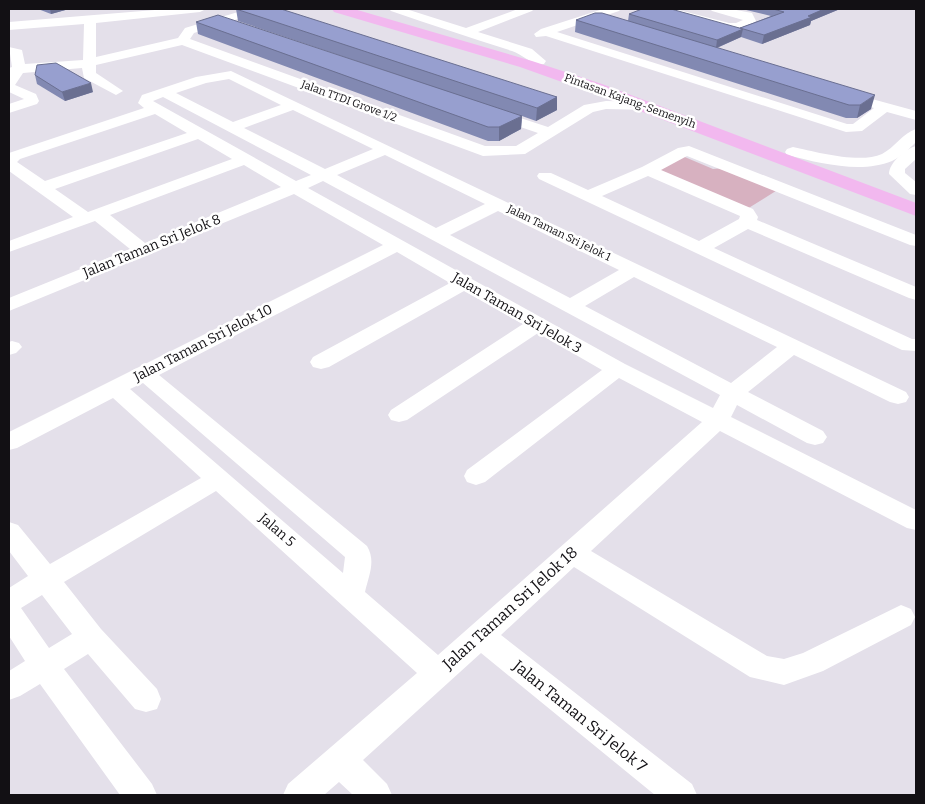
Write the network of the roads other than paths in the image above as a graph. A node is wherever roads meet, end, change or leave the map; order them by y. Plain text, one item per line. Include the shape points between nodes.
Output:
1 (81, 9) edge
2 (200, 9) edge
3 (259, 9) edge
4 (339, 9) edge
5 (381, 9) edge
6 (528, 9) edge
7 (616, 9) edge
8 (663, 9) edge
9 (716, 9) edge
10 (401, 11) edge
11 (438, 12) dead end
12 (420, 13) edge
13 (590, 16) junction
14 (88, 20) junction
15 (220, 21) junction
16 (617, 24) edge
17 (9, 26) edge
18 (238, 27) edge
19 (464, 33) junction
20 (539, 35) junction
21 (183, 41) junction
22 (490, 41) junction
23 (9, 52) edge
24 (533, 56) junction
25 (89, 63) junction
26 (289, 66) edge
27 (14, 70) edge
28 (702, 70) edge
29 (271, 73) junction
30 (685, 77) junction
31 (9, 86) edge
32 (596, 88) junction
33 (116, 91) dead end
34 (858, 98) edge
35 (161, 100) junction
36 (379, 100) edge
37 (294, 105) junction
38 (565, 106) dead end
39 (647, 106) junction
40 (363, 107) junction
41 (476, 107) edge
42 (885, 107) junction
43 (9, 110) edge
44 (586, 110) junction
45 (916, 116) edge
46 (232, 128) junction
47 (549, 132) junction
48 (200, 133) junction
49 (916, 134) edge
50 (385, 150) junction
51 (916, 151) edge
52 (793, 152) junction
53 (246, 159) junction
54 (9, 163) edge
55 (648, 170) junction
56 (324, 175) junction
57 (545, 176) dead end
58 (44, 187) junction
59 (296, 188) junction
60 (916, 190) edge
61 (916, 195) edge
62 (588, 196) junction
63 (498, 204) junction
64 (916, 210) edge
65 (91, 216) junction
66 (747, 222) junction
67 (434, 235) junction
68 (916, 241) edge
69 (397, 245) junction
70 (9, 247) edge
71 (698, 249) junction
72 (143, 250) junction
73 (633, 269) junction
74 (464, 283) junction
75 (916, 294) edge
76 (9, 305) edge
77 (570, 307) junction
78 (537, 324) junction
79 (916, 345) edge
80 (792, 346) junction
81 (321, 362) dead end
82 (616, 370) junction
83 (144, 373) junction
84 (115, 388) junction
85 (732, 393) junction
86 (898, 397) dead end
87 (399, 415) dead end
88 (718, 420) junction
89 (815, 437) dead end
90 (9, 442) edge
91 (476, 476) dead end
92 (218, 479) junction
93 (916, 521) edge
94 (9, 532) edge
95 (572, 553) junction
96 (46, 579) junction
97 (350, 594) junction
98 (9, 601) edge
99 (9, 613) edge
100 (901, 617) dead end
101 (481, 636) junction
102 (91, 637) junction
103 (43, 665) junction
104 (438, 673) junction
105 (9, 687) edge
106 (146, 699) dead end
107 (340, 760) junction
108 (140, 795) edge
109 (300, 795) edge
110 (375, 795) edge
111 (680, 795) edge

1 - 14 street
2 - 14 street
3 - 15 street
4 - 32 highway, Pintasan Kajang-Semenyih
5 - 24 highway, Pintasan Kajang-Semenyih
6 - 19 street
7 - 13 street
8 - 9 street via 729,27 750,21 748,16
10 - 12 street
11 - 12 street
12 - 19 street
13 - 16 street
13 - 20 street
14 - 17 street
14 - 25 street
15 - 18 street
15 - 21 street via 189,31
19 - 22 street
20 - 22 street via 512,42
20 - 24 street via 524,48
20 - 30 street
21 - 25 street
21 - 29 street, Jalan TTDI Grove 1/2
22 - 24 street
23 - 27 street via 17,53
24 - 52 highway, Pintasan Kajang-Semenyih
25 - 27 street
25 - 33 street via 89,75
26 - 29 street
27 - 31 street
28 - 30 street
29 - 40 street, Jalan TTDI Grove 1/2
30 - 42 street via 846,128 857,128
31 - 43 street via 31,97 32,101
32 - 39 highway, Pintasan Kajang-Semenyih
32 - 44 street via 597,100
34 - 42 street
35 - 37 street, Jalan Taman Sri Jelok 1 via 219,76 231,75
35 - 46 street, Jalan Taman Sri Jelok 3
35 - 48 street, Jalan Taman Sri Jelok 3
35 - 54 street via 14,156
36 - 40 street
37 - 46 street
37 - 50 street, Jalan Taman Sri Jelok 1
38 - 44 street
39 - 44 street via 606,105
39 - 64 highway, Pintasan Kajang-Semenyih
40 - 47 street, Jalan TTDI Grove 1/2 via 484,151 519,151
41 - 47 street
42 - 45 street
44 - 47 street, Jalan TTDI Grove 1/2
46 - 56 street, Jalan Taman Sri Jelok 3
48 - 53 street, Jalan Taman Sri Jelok 3
48 - 58 street
49 - 52 street via 886,158 877,161 851,161
50 - 56 street, Jalan Taman Sri Jelok 8
50 - 63 street, Jalan Taman Sri Jelok 1
51 - 60 street via 897,168 896,174
52 - 61 highway, Pintasan Kajang-Semenyih
53 - 59 street, Jalan Taman Sri Jelok 3
53 - 65 street
54 - 58 street
55 - 62 street
55 - 66 street via 747,213
55 - 68 street via 689,151
56 - 59 street, Jalan Taman Sri Jelok 8
56 - 67 street, Jalan Taman Sri Jelok 3
57 - 62 street
58 - 65 street
59 - 69 street, Jalan Taman Sri Jelok 3
59 - 72 street, Jalan Taman Sri Jelok 8
62 - 71 street
63 - 67 street
63 - 73 street, Jalan Taman Sri Jelok 1
65 - 70 street
65 - 72 street
66 - 71 street
66 - 75 street
67 - 77 street, Jalan Taman Sri Jelok 3
69 - 74 street, Jalan Taman Sri Jelok 3
69 - 83 street, Jalan Taman Sri Jelok 10
71 - 79 street via 909,346
72 - 76 street, Jalan Taman Sri Jelok 8
73 - 77 street
73 - 80 street, Jalan Taman Sri Jelok 1
74 - 78 street, Jalan Taman Sri Jelok 3
74 - 81 street
77 - 85 street, Jalan Taman Sri Jelok 3
78 - 82 street, Jalan Taman Sri Jelok 3
78 - 87 street
80 - 85 street
80 - 86 street, Jalan Taman Sri Jelok 1
82 - 88 street, Jalan Taman Sri Jelok 3
82 - 91 street
83 - 84 street, Jalan Taman Sri Jelok 10
83 - 97 street via 358,553 359,564
84 - 90 street, Jalan Taman Sri Jelok 10
84 - 92 street, Jalan 5
85 - 88 street
85 - 89 street, Jalan Taman Sri Jelok 3
88 - 93 street, Jalan Taman Sri Jelok 3
88 - 95 street, Jalan Taman Sri Jelok 18
92 - 96 street
92 - 97 street, Jalan 5
94 - 96 street
95 - 100 street via 761,668 784,672 813,662
95 - 101 street, Jalan Taman Sri Jelok 18
96 - 98 street
96 - 102 street
97 - 104 street, Jalan 5
99 - 103 street
101 - 104 street, Jalan Taman Sri Jelok 18
101 - 111 street, Jalan Taman Sri Jelok 7
102 - 103 street
102 - 106 street
103 - 105 street
103 - 108 street
104 - 107 street, Jalan Taman Sri Jelok 18
107 - 109 street, Jalan Taman Sri Jelok 18
107 - 110 street

